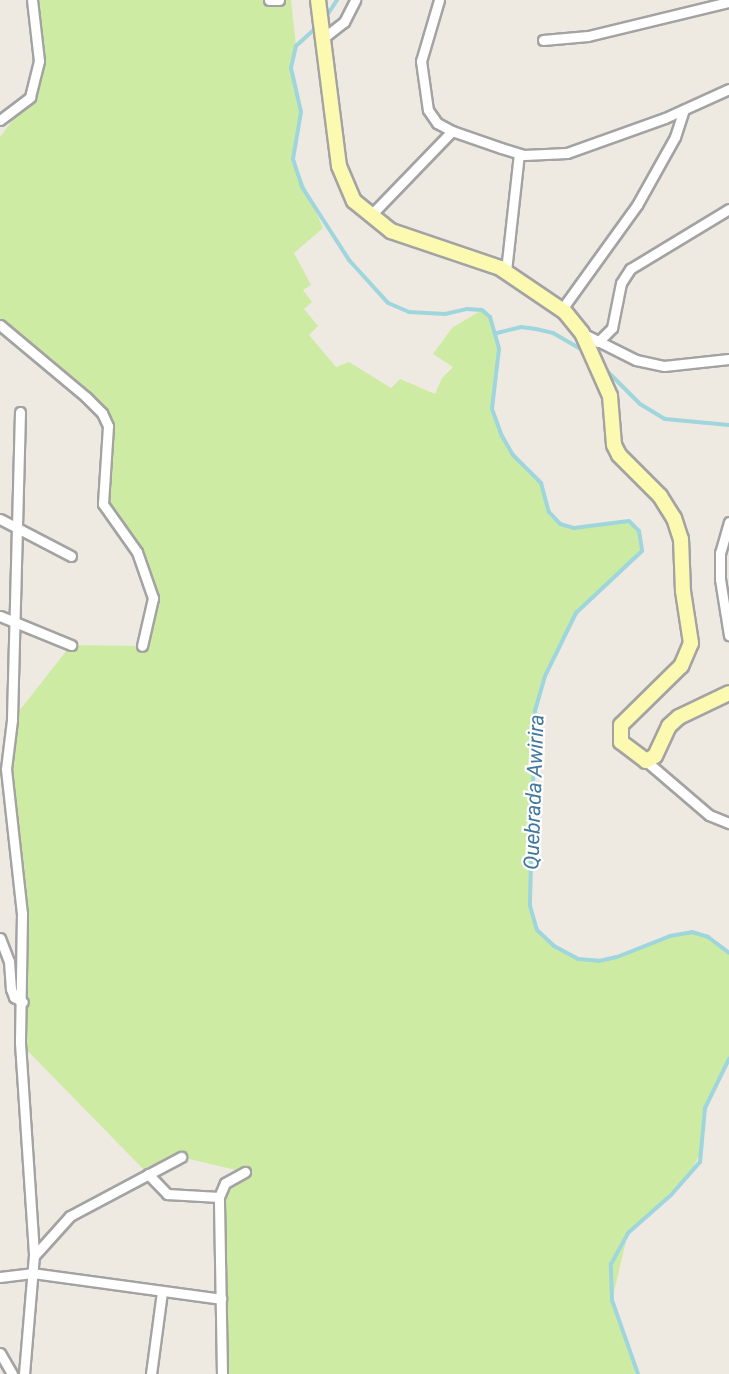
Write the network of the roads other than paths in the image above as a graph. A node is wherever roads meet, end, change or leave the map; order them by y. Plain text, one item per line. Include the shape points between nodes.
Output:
1 (32, 0) edge
2 (269, 0) edge
3 (279, 0) edge
4 (318, 0) edge
5 (355, 0) edge
6 (439, 0) edge
7 (729, 2) edge
8 (322, 39) junction
9 (543, 40) dead end
10 (729, 89) edge
11 (684, 109) junction
12 (0, 120) edge
13 (452, 131) junction
14 (519, 154) junction
15 (729, 209) edge
16 (370, 216) junction
17 (506, 271) junction
18 (562, 309) junction
19 (0, 325) edge
20 (582, 333) junction
21 (598, 342) junction
22 (729, 359) edge
23 (20, 412) dead end
24 (0, 519) edge
25 (729, 522) edge
26 (17, 528) junction
27 (71, 556) dead end
28 (0, 616) edge
29 (15, 621) junction
30 (729, 634) edge
31 (71, 645) dead end
32 (142, 646) dead end
33 (729, 693) edge
34 (646, 761) junction
35 (729, 823) edge
36 (0, 938) edge
37 (22, 1002) junction
38 (181, 1157) dead end
39 (245, 1172) dead end
40 (148, 1174) junction
41 (219, 1197) junction
42 (34, 1256) junction
43 (32, 1273) junction
44 (0, 1277) edge
45 (162, 1292) junction
46 (222, 1299) junction
47 (0, 1353) edge
48 (12, 1374) edge
49 (24, 1374) edge
50 (151, 1374) edge
51 (222, 1374) edge

1 - 12 street via 39,61 30,97
2 - 3 street
4 - 8 street
5 - 8 street via 344,22
6 - 13 street via 421,61 428,110 437,123
7 - 9 street via 588,36
8 - 16 street via 339,166 354,201
10 - 11 street
11 - 14 street via 567,153
11 - 18 street via 675,137 637,205
13 - 14 street
13 - 16 street
14 - 17 street
15 - 21 street via 630,269 621,283 612,327
16 - 17 street via 391,231
17 - 18 street
18 - 20 street
19 - 32 street via 86,397 102,413 108,426 103,504 137,552 153,598
20 - 21 street
20 - 34 street via 610,396 614,445 625,464 668,508 681,539 683,591 691,632 689,653 619,731 626,749
21 - 22 street via 636,360 673,368
23 - 26 street
24 - 26 street
25 - 30 street via 720,553 720,579
26 - 27 street
26 - 29 street
28 - 29 street
29 - 31 street
29 - 37 street via 12,720 6,769 22,913
33 - 34 street via 679,717 669,726 655,756
34 - 35 street via 709,815
36 - 37 street via 9,961 11,989
37 - 42 street via 20,1043
38 - 40 street
39 - 41 street via 225,1183
40 - 41 street via 167,1194
40 - 42 street via 70,1216
41 - 46 street
42 - 43 street
43 - 44 street
43 - 45 street
43 - 49 street
45 - 46 street
45 - 50 street
46 - 51 street
47 - 48 street

